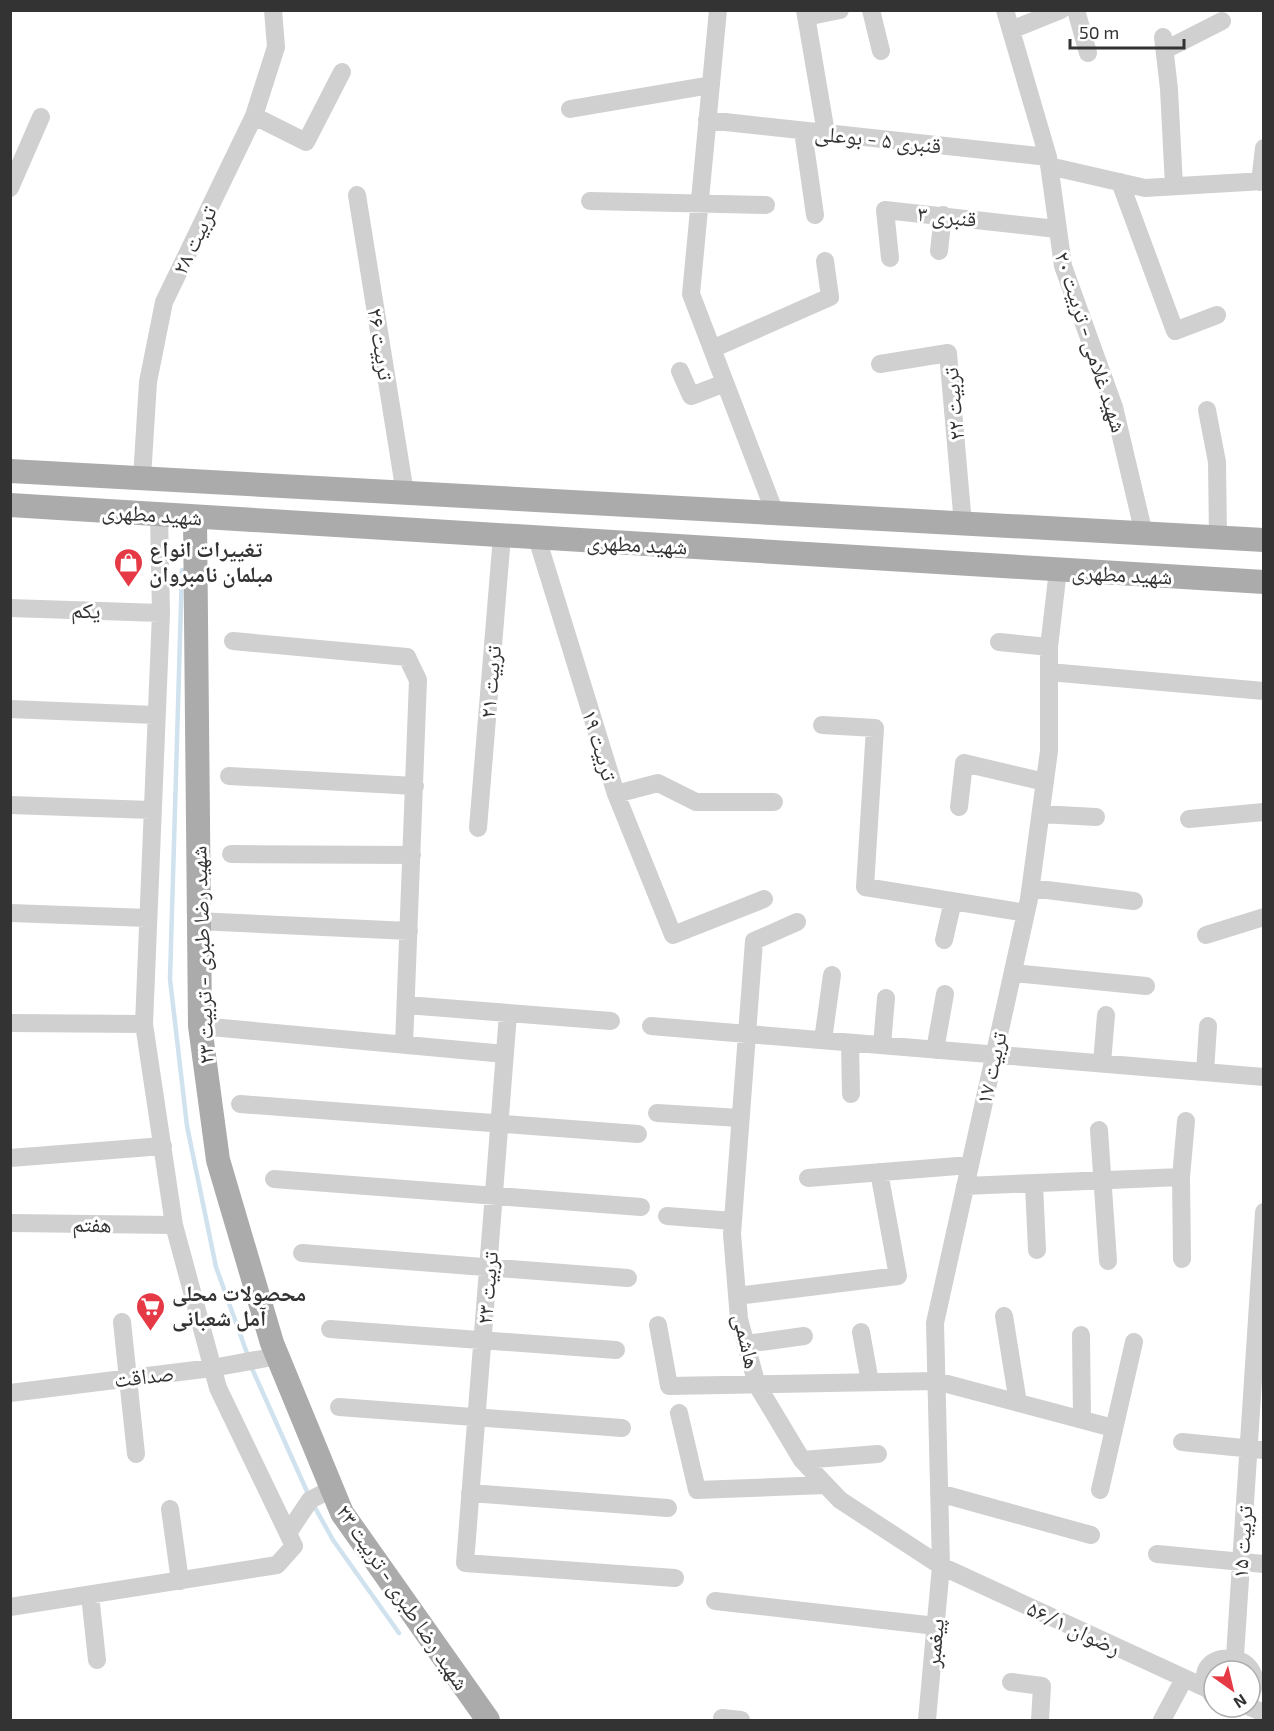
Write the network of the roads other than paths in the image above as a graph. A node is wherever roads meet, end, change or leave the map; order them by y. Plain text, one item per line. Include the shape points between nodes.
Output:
1 (273, 10) edge
2 (718, 10) edge
3 (840, 10) edge
4 (871, 10) edge
5 (1005, 10) edge
6 (1061, 10) edge
7 (1076, 10) edge
8 (806, 14) edge
9 (1222, 21) dead end
10 (1011, 30) junction
11 (881, 51) dead end
12 (1088, 53) dead end
13 (342, 72) dead end
14 (711, 85) junction
15 (570, 109) dead end
16 (254, 116) junction
17 (41, 117) dead end
18 (707, 120) junction
19 (803, 131) junction
20 (826, 133) junction
21 (1263, 148) edge
22 (1049, 162) junction
23 (1262, 181) edge
24 (1120, 182) junction
25 (1174, 186) junction
26 (10, 188) edge
27 (357, 195) dead end
28 (590, 201) dead end
29 (699, 204) junction
30 (766, 205) dead end
31 (815, 215) dead end
32 (943, 215) junction
33 (1057, 229) junction
34 (939, 251) dead end
35 (890, 258) dead end
36 (825, 261) dead end
37 (1217, 315) dead end
38 (712, 349) junction
39 (880, 364) dead end
40 (680, 371) dead end
41 (725, 383) junction
42 (1207, 410) dead end
43 (10, 471) edge
44 (142, 478) junction
45 (405, 493) junction
46 (10, 506) edge
47 (658, 507) junction
48 (775, 513) junction
49 (159, 515) junction
50 (195, 517) junction
51 (963, 524) junction
52 (1144, 534) junction
53 (502, 536) junction
54 (537, 538) junction
55 (1218, 538) junction
56 (1263, 540) edge
57 (656, 545) junction
58 (1058, 570) junction
59 (1261, 584) edge
60 (10, 608) edge
61 (161, 613) junction
62 (233, 641) dead end
63 (999, 642) dead end
64 (1050, 647) junction
65 (1049, 672) junction
66 (1263, 691) edge
67 (10, 709) edge
68 (155, 715) junction
69 (822, 725) dead end
70 (229, 776) dead end
71 (1045, 783) junction
72 (415, 786) junction
73 (616, 794) junction
74 (774, 802) dead end
75 (10, 806) edge
76 (959, 807) dead end
77 (151, 810) junction
78 (1263, 812) edge
79 (1041, 814) junction
80 (1096, 817) dead end
81 (1189, 819) dead end
82 (478, 828) dead end
83 (231, 854) dead end
84 (412, 855) junction
85 (1031, 888) junction
86 (764, 899) dead end
87 (953, 901) junction
88 (1134, 901) dead end
89 (1026, 913) junction
90 (10, 914) edge
91 (1263, 917) edge
92 (148, 918) junction
93 (197, 921) junction
94 (797, 922) dead end
95 (409, 931) junction
96 (1206, 935) dead end
97 (944, 940) dead end
98 (1013, 973) junction
99 (832, 975) dead end
100 (1146, 986) dead end
101 (945, 993) dead end
102 (886, 998) dead end
103 (406, 1005) junction
104 (508, 1014) junction
105 (1106, 1015) dead end
106 (611, 1021) dead end
107 (10, 1023) edge
108 (144, 1024) junction
109 (200, 1026) junction
110 (651, 1026) dead end
111 (1208, 1026) dead end
112 (746, 1034) junction
113 (823, 1040) junction
114 (850, 1043) junction
115 (404, 1045) junction
116 (882, 1045) junction
117 (935, 1050) junction
118 (505, 1054) junction
119 (994, 1055) junction
120 (1102, 1063) junction
121 (1205, 1072) junction
122 (1263, 1077) edge
123 (851, 1094) dead end
124 (240, 1104) dead end
125 (657, 1113) dead end
126 (740, 1118) junction
127 (1186, 1121) dead end
128 (500, 1124) junction
129 (1099, 1130) dead end
130 (638, 1134) dead end
131 (163, 1146) junction
132 (10, 1158) edge
133 (970, 1165) junction
134 (879, 1172) junction
135 (1180, 1177) junction
136 (808, 1178) dead end
137 (274, 1179) dead end
138 (1102, 1182) junction
139 (1034, 1185) junction
140 (965, 1186) junction
141 (494, 1196) junction
142 (641, 1207) dead end
143 (1263, 1212) edge
144 (667, 1216) dead end
145 (733, 1221) junction
146 (10, 1223) edge
147 (174, 1225) junction
148 (1037, 1250) dead end
149 (302, 1253) dead end
150 (1182, 1259) dead end
151 (1108, 1261) dead end
152 (488, 1267) junction
153 (628, 1278) dead end
154 (738, 1296) junction
155 (1004, 1316) dead end
156 (122, 1322) dead end
157 (658, 1325) dead end
158 (330, 1329) dead end
159 (861, 1332) dead end
160 (1081, 1335) dead end
161 (804, 1336) dead end
162 (482, 1340) junction
163 (1134, 1342) dead end
164 (746, 1344) junction
165 (616, 1350) dead end
166 (278, 1356) junction
167 (212, 1368) junction
168 (128, 1378) junction
169 (936, 1381) junction
170 (870, 1383) junction
171 (757, 1385) junction
172 (10, 1393) edge
173 (1018, 1402) junction
174 (339, 1407) dead end
175 (679, 1413) dead end
176 (476, 1417) junction
177 (1082, 1419) junction
178 (622, 1428) dead end
179 (1113, 1428) junction
180 (1182, 1442) dead end
181 (1256, 1449) edge
182 (136, 1454) dead end
183 (878, 1454) dead end
184 (802, 1460) junction
185 (825, 1485) junction
186 (332, 1489) junction
187 (1100, 1490) dead end
188 (470, 1493) junction
189 (939, 1493) junction
190 (668, 1508) dead end
191 (170, 1509) dead end
192 (288, 1533) junction
193 (1091, 1535) dead end
194 (1157, 1554) dead end
195 (1241, 1563) junction
196 (1263, 1564) edge
197 (941, 1566) junction
198 (675, 1578) dead end
199 (180, 1581) junction
200 (90, 1595) junction
201 (715, 1601) dead end
202 (10, 1607) edge
203 (936, 1626) junction
204 (1235, 1656) junction
205 (1221, 1659) edge
206 (1242, 1659) edge
207 (97, 1660) dead end
208 (1184, 1679) junction
209 (1011, 1682) dead end
210 (1202, 1688) edge
211 (722, 1718) dead end
212 (488, 1720) edge
213 (741, 1720) edge
214 (927, 1720) edge
215 (1040, 1720) edge
216 (1162, 1720) edge

1 - 16 street, تربیت ۲۸ via 276,47
2 - 14 street
3 - 8 street
4 - 11 street
5 - 10 street, شهید غلامی - تربیت ۲۰
6 - 10 street
7 - 12 street
8 - 20 street
9 - 25 street via 1164,44
10 - 22 street, شهید غلامی - تربیت ۲۰
13 - 16 street via 306,142
14 - 15 street
14 - 18 street
16 - 44 street, تربیت ۲۸ via 164,302 148,382
17 - 26 street
18 - 19 street, قنبری ۵ - بوعلی
18 - 29 street
19 - 20 street, قنبری ۵ - بوعلی
19 - 31 street
20 - 22 street, قنبری ۵ - بوعلی
21 - 23 street
22 - 24 street, قنبری ۵ - بوعلی
22 - 33 street, شهید غلامی - تربیت ۲۰
23 - 25 street, قنبری ۵ - بوعلی
24 - 25 street, قنبری ۵ - بوعلی via 1145,188
24 - 37 street via 1175,331
27 - 45 street, تربیت ۲۶
28 - 29 street
29 - 30 street
29 - 38 street via 691,294
32 - 33 street, قنبری ۳
32 - 34 street
32 - 35 street, قنبری ۳ via 885,210
33 - 52 street, شهید غلامی - تربیت ۲۰ via 1063,266 1114,407
36 - 38 street via 830,297
38 - 41 street
39 - 51 street, تربیت ۲۲ via 948,353
40 - 41 street via 691,396
41 - 48 street
42 - 55 street via 1217,462
43 - 44 main road, شهید مطهری
44 - 45 main road, شهید مطهری
45 - 47 main road, شهید مطهری
46 - 49 main road, شهید مطهری
47 - 48 main road, شهید مطهری
47 - 57 main road
48 - 51 main road, شهید مطهری
49 - 50 main road, شهید مطهری
49 - 61 street
50 - 53 main road, شهید مطهری
50 - 93 main road, شهید رضا طبری - تربیت ۲۳
51 - 52 main road, شهید مطهری
52 - 55 main road, شهید مطهری
53 - 54 main road, شهید مطهری
53 - 82 street, تربیت ۲۱
54 - 57 main road, شهید مطهری
54 - 73 street, تربیت ۱۹
55 - 56 main road, شهید مطهری
57 - 58 main road, شهید مطهری
58 - 59 main road, شهید مطهری
58 - 64 street, تربیت ۱۷
60 - 61 street, یکم
61 - 68 street
62 - 72 street via 406,657 417,680
63 - 64 street
64 - 65 street, تربیت ۱۷
65 - 66 street
65 - 71 street, تربیت ۱۷
67 - 68 street
68 - 77 street
69 - 87 street via 875,728 865,886
70 - 72 street
71 - 76 street via 964,763
71 - 79 street, تربیت ۱۷
72 - 84 street
73 - 74 street, تربیت ۱۹ via 658,783 696,802
73 - 86 street via 673,935
75 - 77 street
77 - 92 street
78 - 81 street
79 - 80 street
79 - 85 street, تربیت ۱۷
83 - 84 street
84 - 95 street
85 - 88 street
85 - 89 street, تربیت ۱۷
87 - 89 street
87 - 97 street
89 - 98 street, تربیت ۱۷
90 - 92 street
91 - 96 street
92 - 108 street
93 - 95 street
93 - 109 main road, شهید رضا طبری - تربیت ۲۳
94 - 112 street, هاشمی via 754,941
95 - 103 street
98 - 100 street
98 - 119 street, تربیت ۱۷
99 - 113 street
101 - 117 street
102 - 116 street
103 - 104 street
103 - 115 street
104 - 106 street
104 - 118 street, تربیت ۲۳
105 - 120 street
107 - 108 street
108 - 131 street
109 - 115 street
109 - 166 main road, شهید رضا طبری - تربیت ۲۳ via 218,1160
110 - 112 street
111 - 121 street
112 - 113 street
112 - 126 street, هاشمی
113 - 114 street
114 - 116 street
114 - 123 street
115 - 118 street
116 - 117 street
117 - 119 street
118 - 128 street, تربیت ۲۳
119 - 120 street
119 - 133 street, تربیت ۱۷
120 - 121 street
121 - 122 street
124 - 128 street
125 - 126 street
126 - 145 street, هاشمی
127 - 135 street
128 - 130 street
128 - 141 street, تربیت ۲۳
129 - 138 street
131 - 132 street
131 - 147 street
133 - 134 street
133 - 140 street, تربیت ۱۷
134 - 136 street
134 - 154 street via 898,1275
135 - 138 street
135 - 150 street
137 - 141 street
138 - 139 street
138 - 151 street
139 - 140 street
139 - 148 street
140 - 169 street, تربیت ۱۷ via 935,1323
141 - 142 street
141 - 152 street, تربیت ۲۳
143 - 181 street, تربیت ۱۵
144 - 145 street
145 - 154 street, هاشمی
146 - 147 street, هفتم
147 - 167 street
149 - 152 street
152 - 153 street
152 - 162 street, تربیت ۲۳
154 - 164 street, هاشمی
155 - 173 street
156 - 168 street
157 - 171 street via 669,1386
158 - 162 street
159 - 170 street
160 - 177 street
161 - 164 street
162 - 165 street
162 - 176 street, تربیت ۲۳
163 - 179 street
164 - 171 street, هاشمی
166 - 167 street, صداقت
166 - 186 main road, شهید رضا طبری - تربیت ۲۳
167 - 168 street, صداقت
167 - 192 street
168 - 172 street, صداقت
168 - 182 street
169 - 170 street
169 - 173 street
169 - 189 street, تربیت ۱۷
170 - 171 street
171 - 184 street, هاشمی
173 - 177 street
174 - 176 street
175 - 185 street via 697,1490
176 - 178 street
176 - 188 street, تربیت ۲۳
177 - 179 street
179 - 187 street
180 - 181 street
181 - 195 street, تربیت ۱۵
183 - 184 street
184 - 185 street, هاشمی
185 - 197 street, هاشمی via 840,1500
186 - 192 street via 310,1500
186 - 212 main road, شهید رضا طبری - تربیت ۲۳ via 342,1513
188 - 190 street
188 - 198 street, تربیت ۲۳ via 465,1563
189 - 193 street
189 - 197 street, تربیت ۱۷
191 - 199 street
192 - 199 street via 294,1546 277,1565
194 - 195 street
195 - 196 street
195 - 204 street, تربیت ۱۵
197 - 203 street, پیغمبر
197 - 208 street, رضوان ۵۶/۱
199 - 200 street
200 - 202 street
200 - 207 street
201 - 203 street
203 - 214 street, پیغمبر
204 - 205 street
204 - 206 street
208 - 210 street, رضوان ۵۶/۱
208 - 216 street
209 - 215 street via 1042,1686
211 - 213 street

